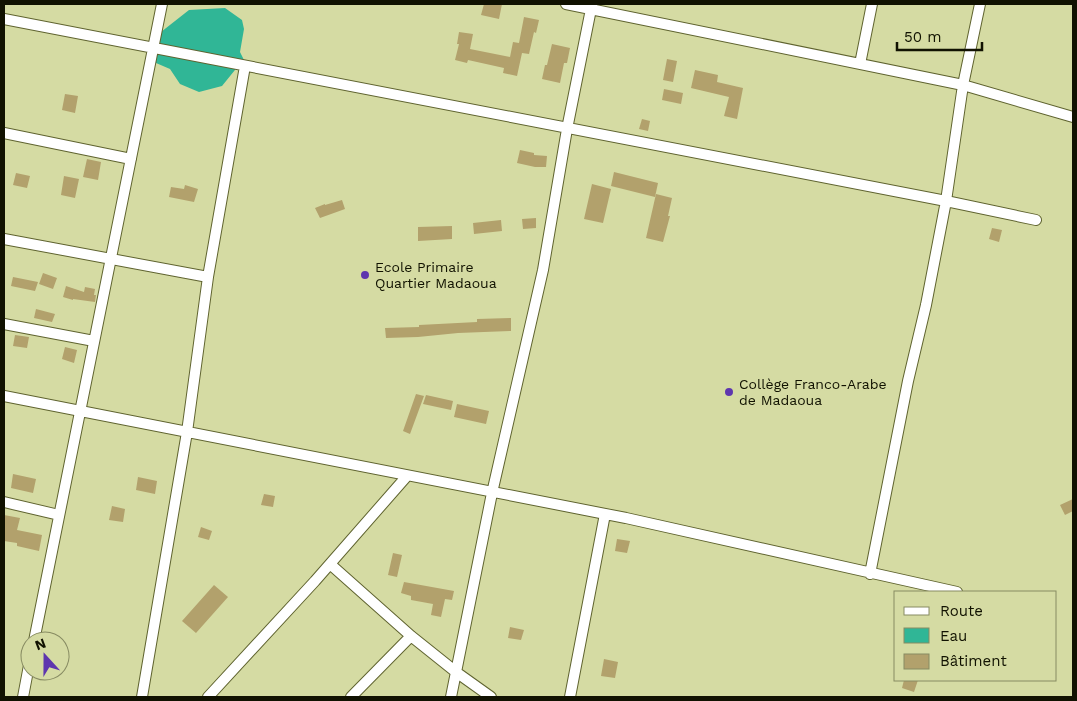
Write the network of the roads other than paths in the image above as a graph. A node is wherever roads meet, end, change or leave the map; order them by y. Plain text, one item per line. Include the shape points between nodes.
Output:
1 (162, 4) edge
2 (566, 4) edge
3 (872, 4) edge
4 (980, 4) edge
5 (591, 6) edge
6 (4, 19) edge
7 (153, 48) junction
8 (860, 64) junction
9 (245, 66) junction
10 (963, 85) junction
11 (1073, 117) edge
12 (566, 128) junction
13 (4, 133) edge
14 (131, 159) junction
15 (946, 201) junction
16 (1036, 220) dead end
17 (4, 239) edge
18 (111, 259) junction
19 (208, 277) junction
20 (4, 324) edge
21 (94, 341) junction
22 (4, 396) edge
23 (80, 411) junction
24 (187, 432) junction
25 (407, 476) junction
26 (492, 493) junction
27 (4, 502) edge
28 (605, 514) junction
29 (59, 515) junction
30 (330, 564) junction
31 (870, 574) junction
32 (952, 591) edge
33 (36, 631) edge
34 (411, 636) junction
35 (456, 672) junction
36 (25, 681) edge
37 (22, 697) edge
38 (142, 697) edge
39 (208, 697) edge
40 (351, 697) edge
41 (450, 697) edge
42 (491, 697) edge
43 (570, 697) edge

1 - 7 street
2 - 5 street
3 - 8 street
4 - 10 street
5 - 8 street
5 - 12 street
6 - 7 street
7 - 9 street
7 - 14 street
8 - 10 street
9 - 12 street
9 - 19 street
10 - 11 street
10 - 15 street
12 - 15 street
12 - 26 street via 543,270
13 - 14 street
14 - 18 street
15 - 16 street
15 - 31 street
17 - 18 street
18 - 19 street
18 - 21 street
19 - 24 street
20 - 21 street
21 - 23 street
22 - 23 street
23 - 24 street
23 - 29 street
24 - 25 street
24 - 38 street
25 - 26 street
25 - 30 street
26 - 28 street
26 - 35 street
27 - 29 street
28 - 31 street
28 - 43 street
29 - 33 street
30 - 34 street
30 - 39 street
31 - 32 street
34 - 35 street
34 - 40 street
35 - 41 street
35 - 42 street
36 - 37 street

